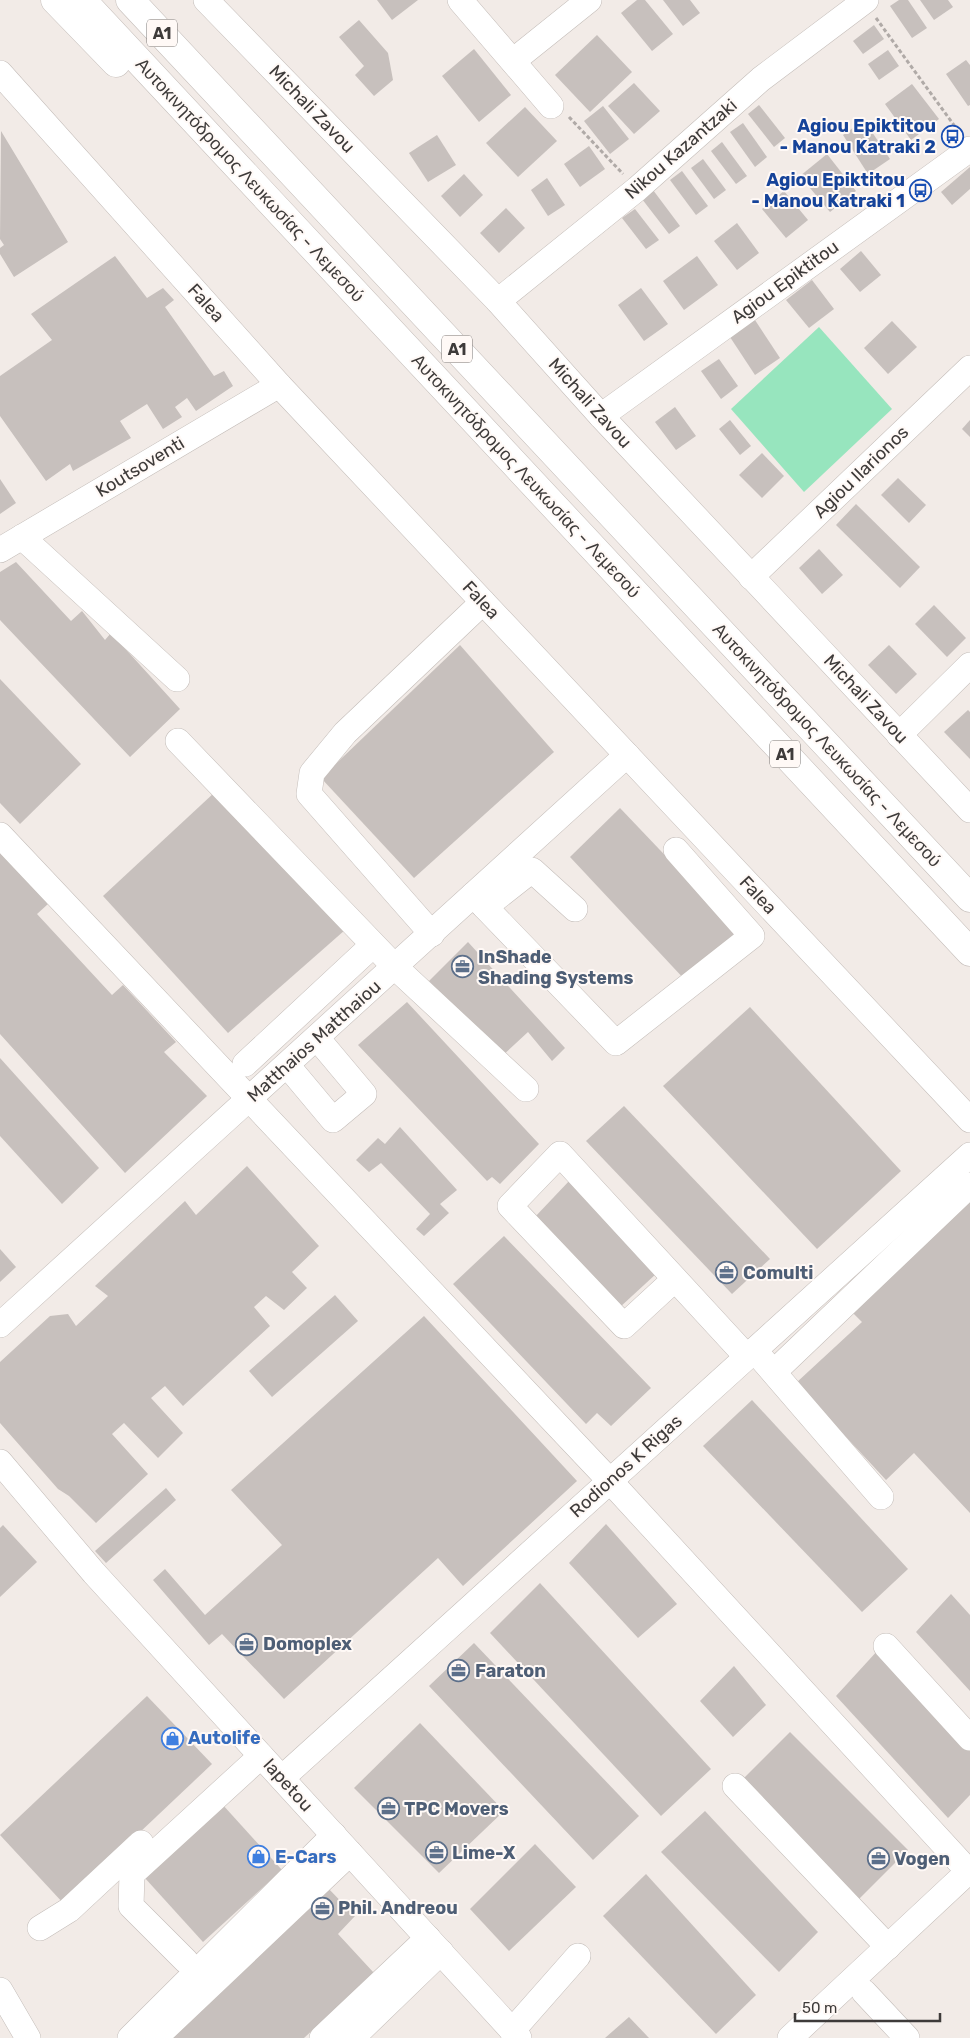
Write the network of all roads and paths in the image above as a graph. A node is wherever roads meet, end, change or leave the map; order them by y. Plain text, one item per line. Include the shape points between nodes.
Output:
1 (55, 0) edge
2 (82, 0) edge
3 (130, 0) edge
4 (140, 0) edge
5 (206, 0) edge
6 (460, 0) edge
7 (589, 0) edge
8 (865, 1) edge
9 (513, 61) junction
10 (193, 66) junction
11 (0, 73) edge
12 (551, 106) joint
13 (967, 144) edge
14 (636, 189) junction
15 (498, 300) junction
16 (970, 368) edge
17 (279, 385) junction
18 (601, 416) junction
19 (22, 537) junction
20 (0, 550) edge
21 (600, 556) junction
22 (751, 578) junction
23 (483, 602) junction
24 (970, 665) edge
25 (177, 679) dead end
26 (900, 735) junction
27 (178, 741) dead end
28 (627, 755) junction
29 (970, 810) edge
30 (0, 835) edge
31 (676, 850) dead end
32 (970, 898) edge
33 (479, 901) junction
34 (575, 909) dead end
35 (432, 934) junction
36 (373, 945) junction
37 (970, 952) edge
38 (394, 967) junction
39 (316, 1038) junction
40 (245, 1064) dead end
41 (287, 1065) junction
42 (526, 1089) dead end
43 (250, 1098) junction
44 (970, 1120) edge
45 (970, 1155) edge
46 (970, 1185) edge
47 (674, 1279) junction
48 (0, 1325) edge
49 (750, 1354) junction
50 (775, 1371) junction
51 (0, 1462) edge
52 (610, 1481) junction
53 (881, 1497) dead end
54 (886, 1646) dead end
55 (970, 1738) edge
56 (861, 1739) dead end
57 (256, 1750) junction
58 (282, 1778) junction
59 (735, 1786) dead end
60 (342, 1844) junction
61 (970, 1867) edge
62 (40, 1928) dead end
63 (434, 1945) junction
64 (888, 1946) junction
65 (578, 1956) dead end
66 (186, 1961) dead end
67 (857, 1987) junction
68 (0, 1990) edge
69 (516, 2034) edge
70 (28, 2038) edge
71 (130, 2038) edge
72 (155, 2038) edge
73 (322, 2038) edge
74 (352, 2038) edge
75 (790, 2038) edge
76 (814, 2038) edge
77 (907, 2038) edge

1 - 21 highway via 492,454
2 - 21 highway, Αυτοκινητόδρομος Λευκωσίας - Λεμεσού / A1
3 - 10 highway, Αυτοκινητόδρομος Λευκωσίας - Λεμεσού / A1
4 - 10 highway
5 - 15 street, Michali Zavou
6 - 9 street
7 - 9 street
8 - 13 path
8 - 14 street, Nikou Kazantzaki via 761,79
9 - 12 street
10 - 32 highway, Αυτοκινητόδρομος Λευκωσίας - Λεμεσού / A1
11 - 17 street, Falea
12 - 14 path via 574,120
13 - 18 street, Agiou Epiktitou
14 - 15 street, Nikou Kazantzaki
15 - 18 street, Michali Zavou
16 - 22 street, Agiou Ilarionos
17 - 19 street, Koutsoventi
17 - 23 street, Falea
18 - 22 street, Michali Zavou
19 - 20 street, Koutsoventi
19 - 25 street
21 - 37 highway, Αυτοκινητόδρομος Λευκωσίας - Λεμεσού / A1
22 - 26 street, Michali Zavou
23 - 28 street, Falea
23 - 35 street via 345,733 312,773 309,794
24 - 26 street
26 - 29 street, Michali Zavou
27 - 36 street
28 - 33 street, Matthaios Matthaiou
28 - 44 street, Falea
30 - 43 street
31 - 33 street via 752,936 616,1043
33 - 34 street via 532,870
33 - 35 street, Matthaios Matthaiou
35 - 38 street, Matthaios Matthaiou
36 - 38 street
36 - 40 street
38 - 39 street, Matthaios Matthaiou
38 - 42 street
39 - 41 street, Matthaios Matthaiou
39 - 41 street via 364,1094 334,1120
41 - 43 street, Matthaios Matthaiou
43 - 48 street, Matthaios Matthaiou
43 - 52 street
45 - 49 street, Rodionos K Rigas
46 - 50 street
47 - 47 street via 560,1154 510,1206 624,1326
47 - 49 street
49 - 50 street
49 - 52 street, Rodionos K Rigas
50 - 53 street
51 - 57 street, Iapetou via 94,1573
52 - 58 street, Rodionos K Rigas
52 - 61 street
54 - 55 street
56 - 61 street
57 - 58 street, Iapetou
57 - 62 street via 69,1910
57 - 66 street via 132,1874 131,1906
58 - 60 street, Iapetou
59 - 64 street
60 - 63 street, Iapetou
60 - 71 street
60 - 72 street
61 - 64 street
63 - 69 street, Iapetou
63 - 73 street
63 - 74 street
64 - 67 street
65 - 69 street
67 - 75 street
67 - 76 street
67 - 77 street
68 - 70 street

